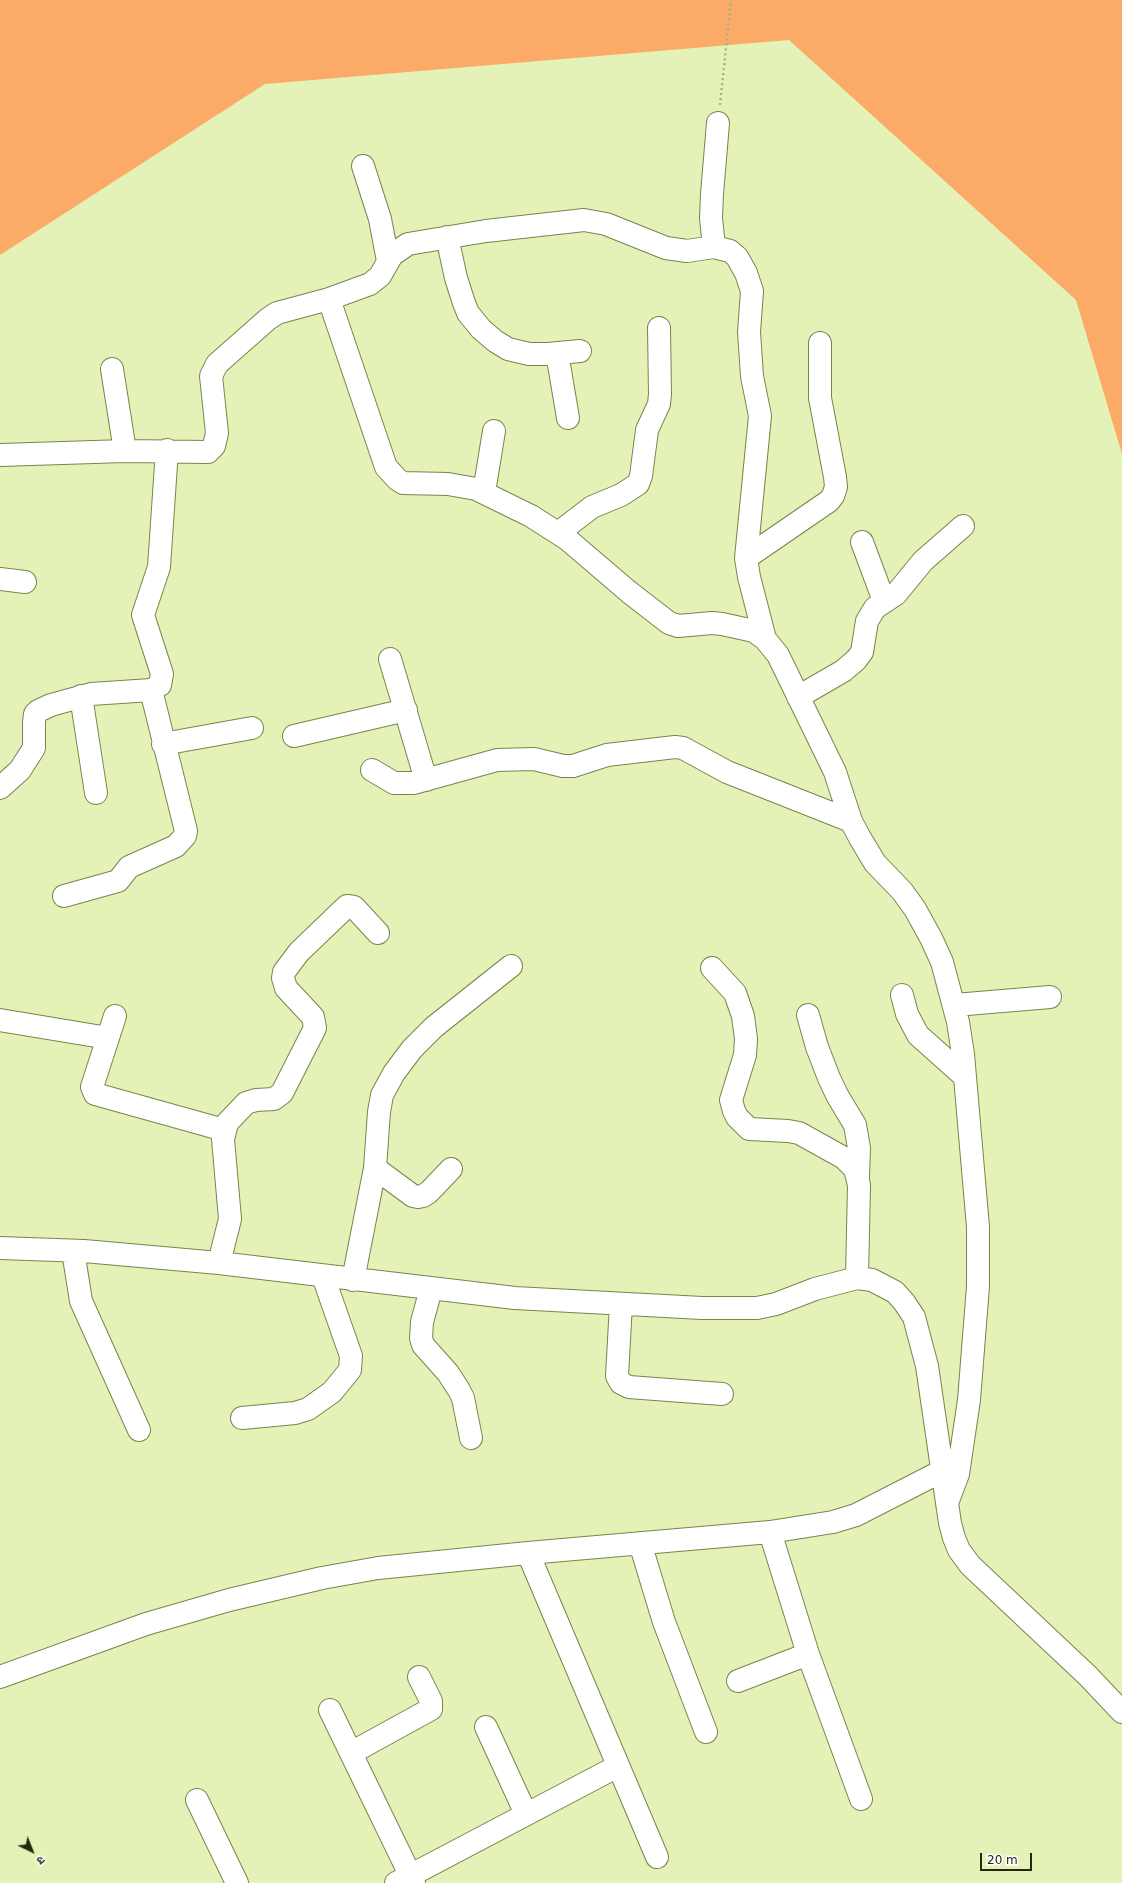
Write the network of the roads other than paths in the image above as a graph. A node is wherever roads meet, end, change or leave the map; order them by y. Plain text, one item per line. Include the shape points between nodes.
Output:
1 (718, 123) road end
2 (363, 166) dead end
3 (447, 237) junction
4 (714, 247) junction
5 (388, 260) junction
6 (329, 299) junction
7 (659, 328) dead end
8 (820, 343) dead end
9 (580, 351) dead end
10 (557, 353) junction
11 (112, 369) dead end
12 (568, 418) dead end
13 (494, 431) dead end
14 (167, 450) junction
15 (125, 451) junction
16 (0, 455) edge
17 (484, 492) junction
18 (963, 526) dead end
19 (558, 533) junction
20 (862, 542) dead end
21 (746, 558) junction
22 (0, 579) edge
23 (25, 582) dead end
24 (884, 601) junction
25 (765, 639) junction
26 (390, 659) dead end
27 (151, 690) junction
28 (81, 696) junction
29 (798, 697) junction
30 (406, 710) junction
31 (252, 728) dead end
32 (294, 736) dead end
33 (163, 744) junction
34 (372, 770) dead end
35 (426, 780) junction
36 (0, 788) edge
37 (96, 793) dead end
38 (851, 821) junction
39 (64, 896) dead end
40 (378, 933) dead end
41 (511, 966) dead end
42 (712, 968) dead end
43 (902, 995) dead end
44 (1050, 997) dead end
45 (955, 1004) junction
46 (808, 1015) dead end
47 (115, 1016) dead end
48 (0, 1020) edge
49 (108, 1038) junction
50 (964, 1076) junction
51 (224, 1130) junction
52 (375, 1168) junction
53 (451, 1169) dead end
54 (858, 1177) junction
55 (0, 1248) edge
56 (73, 1251) junction
57 (218, 1263) junction
58 (323, 1276) junction
59 (857, 1278) junction
60 (353, 1280) junction
61 (431, 1289) junction
62 (621, 1304) junction
63 (722, 1394) dead end
64 (242, 1418) dead end
65 (139, 1430) dead end
66 (471, 1438) dead end
67 (942, 1471) junction
68 (947, 1503) junction
69 (770, 1532) junction
70 (640, 1543) junction
71 (528, 1553) junction
72 (808, 1654) junction
73 (0, 1677) edge
74 (419, 1677) dead end
75 (738, 1681) dead end
76 (330, 1710) dead end
77 (1122, 1712) edge
78 (486, 1726) dead end
79 (706, 1732) dead end
80 (351, 1753) junction
81 (618, 1766) junction
82 (861, 1799) dead end
83 (197, 1800) dead end
84 (526, 1814) junction
85 (657, 1857) dead end
86 (406, 1880) edge
87 (237, 1883) edge

1 - 4 street via 711,218
2 - 5 street via 380,219
3 - 4 street via 584,220 606,224 666,248 687,251
3 - 5 street via 408,244 397,250
3 - 10 street via 464,303 468,313 481,329 508,349 529,354
4 - 21 street via 730,251 736,257 746,273 752,291 749,332 752,376 760,416
5 - 6 street via 380,276 374,281
6 - 14 street via 289,309 268,319 217,364 211,376 217,433 211,450 203,453
6 - 17 street via 386,467 391,475 403,483 448,484
7 - 19 street via 659,404 647,430 638,484 621,495 592,507
8 - 21 street via 820,398 835,477 836,487 833,496
9 - 10 street
10 - 12 street
11 - 15 street
13 - 17 street
14 - 15 street
14 - 27 street via 158,567 143,614 162,674 160,685
15 - 16 street
17 - 19 street
18 - 24 street via 923,561 896,594
19 - 25 street via 670,623 678,626 722,624 754,632
20 - 24 street
21 - 25 street
22 - 23 street
24 - 29 street via 875,608 867,621 862,652 856,660
25 - 29 street via 778,655
26 - 30 street
27 - 28 street
27 - 33 street
28 - 36 street via 38,710 34,722 34,748 20,770
28 - 37 street
29 - 38 street via 835,772
30 - 32 street
30 - 35 street
31 - 33 street
33 - 39 street via 186,831 185,836 176,846 129,867 118,881
34 - 35 street via 394,783
35 - 38 street via 497,760 534,759 573,766 607,755 675,747 683,748 727,772
38 - 45 street via 875,863 902,891 915,909 942,962
40 - 51 street via 354,907 347,906 288,965 284,972 286,988 313,1017 315,1028 282,1093 274,1099 246,1103 234,1113
41 - 52 street via 434,1027 412,1048 394,1073 382,1096
42 - 54 street via 735,993 744,1016 744,1055 731,1100 737,1117 749,1129 799,1133 844,1158 855,1169
43 - 50 street via 907,1014 918,1035
44 - 45 street
45 - 50 street
46 - 54 street via 829,1078 855,1125 859,1148
47 - 49 street
48 - 49 street
49 - 51 street via 92,1087 97,1096
50 - 68 street via 978,1227 978,1286 962,1449 956,1484
51 - 57 street via 230,1219
52 - 53 street via 418,1197 429,1192
52 - 60 street
54 - 59 street
55 - 56 street
56 - 57 street
56 - 65 street via 81,1301
57 - 58 street
58 - 60 street
58 - 64 street via 351,1356 350,1370 332,1392 308,1409 295,1413
59 - 62 street via 757,1308 710,1309
59 - 67 street via 872,1280 894,1292 914,1317 927,1366
60 - 61 street
61 - 62 street via 515,1298
61 - 66 street via 422,1322 421,1338 459,1390
62 - 63 street via 617,1376 621,1383 629,1387
67 - 68 street
67 - 69 street via 856,1515 833,1522
68 - 77 street via 954,1538 964,1557
69 - 70 street
69 - 72 street
70 - 71 street
70 - 79 street via 664,1622
71 - 73 street via 378,1568 229,1600 146,1624
71 - 81 street
72 - 75 street
72 - 82 street
74 - 80 street via 431,1700 430,1709
76 - 80 street
78 - 84 street
80 - 86 street
81 - 84 street
81 - 85 street
83 - 87 street
84 - 86 street

